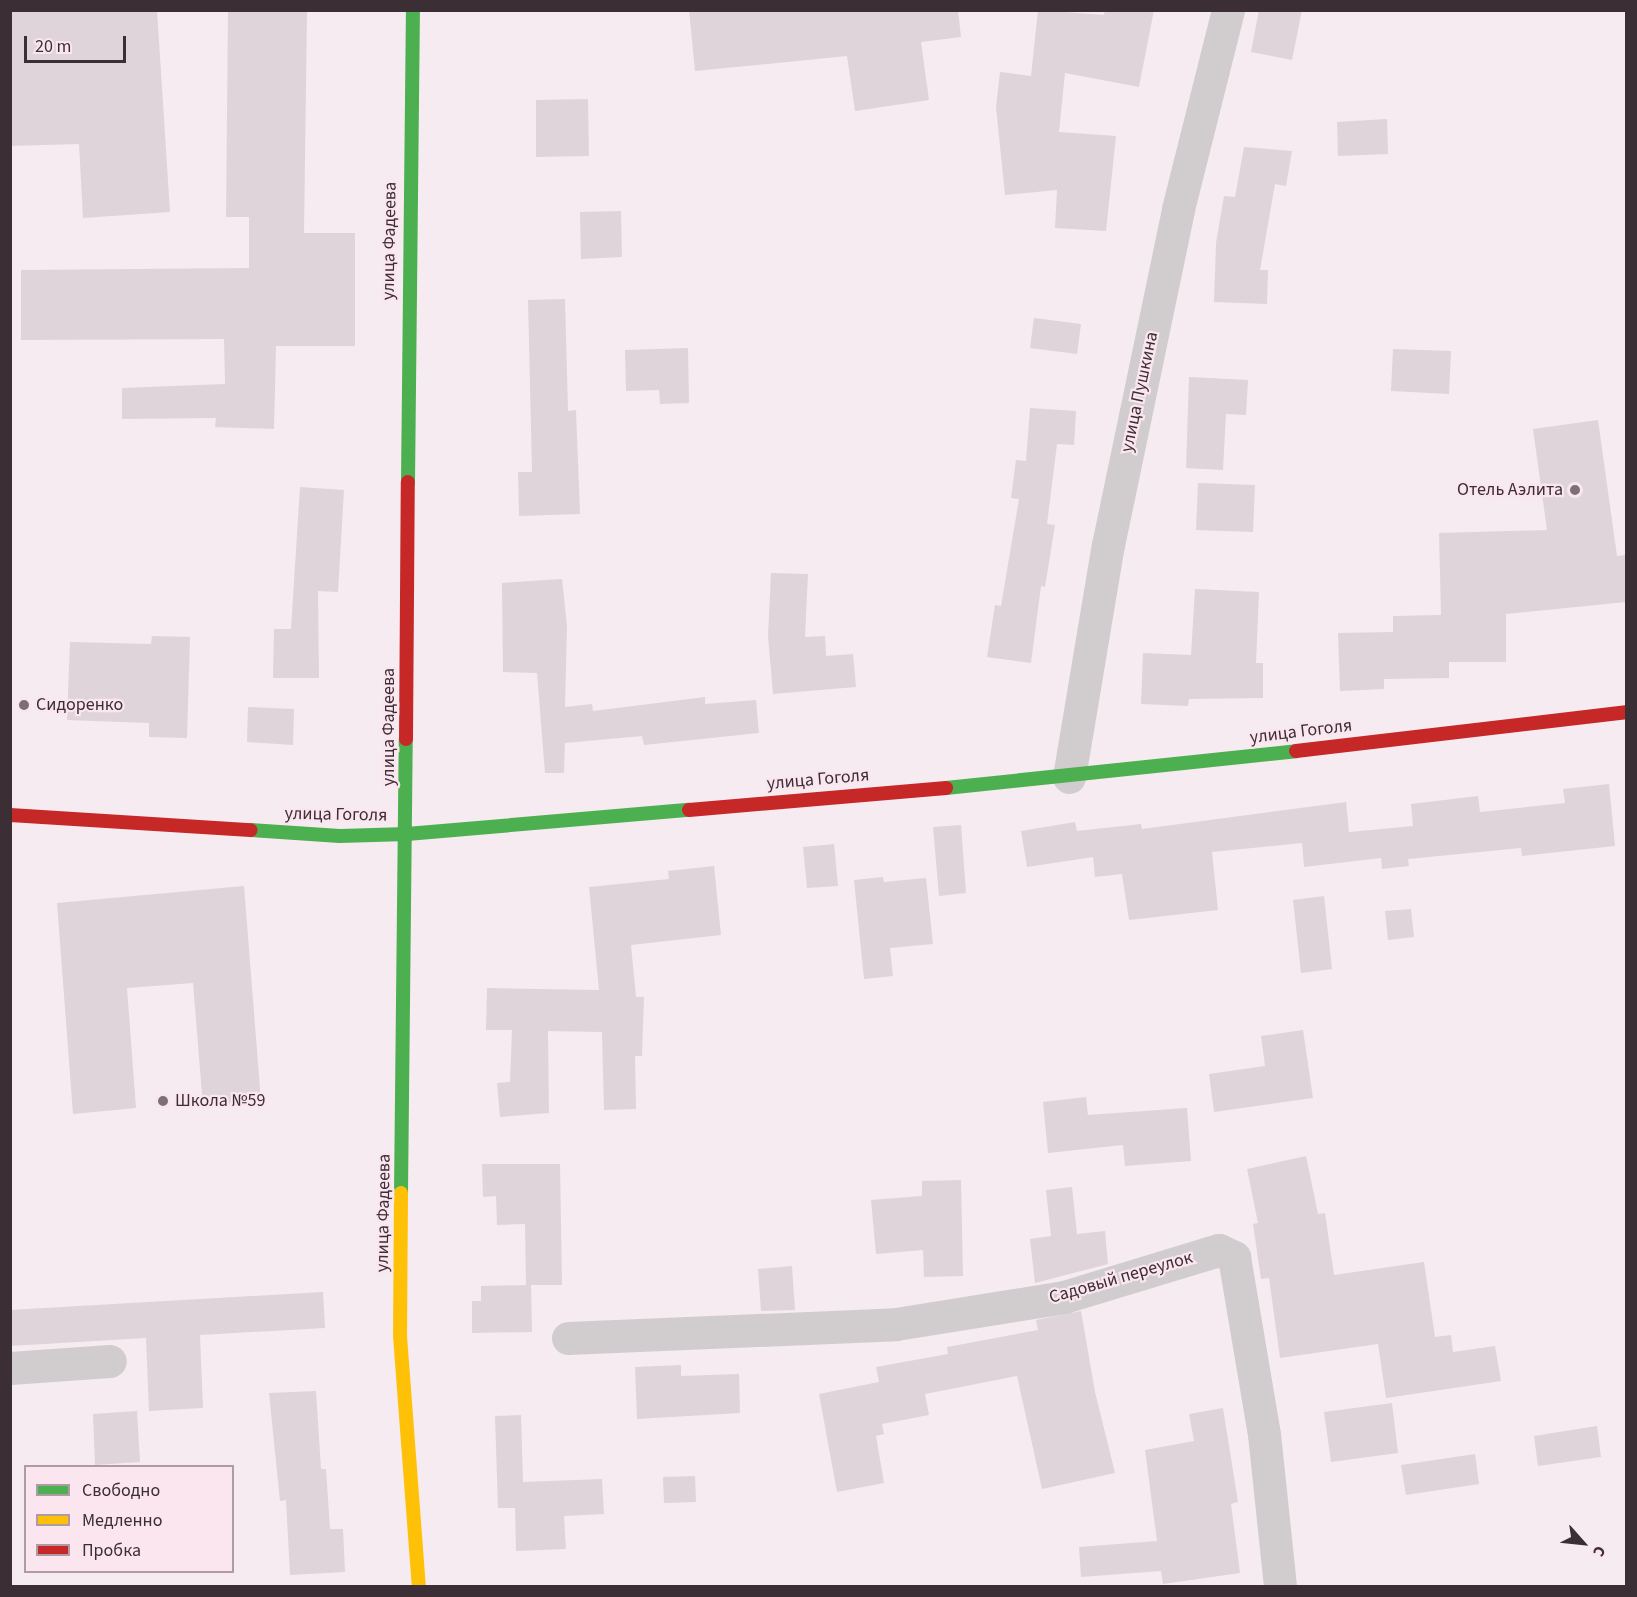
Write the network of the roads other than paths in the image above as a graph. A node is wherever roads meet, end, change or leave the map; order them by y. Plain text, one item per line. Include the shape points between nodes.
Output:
1 (413, 10) edge
2 (1228, 10) edge
3 (1626, 712) edge
4 (1069, 777) junction
5 (10, 815) edge
6 (407, 834) junction
7 (568, 1338) dead end
8 (110, 1361) dead end
9 (10, 1368) edge
10 (419, 1587) edge
11 (1280, 1587) edge

1 - 6 main road, улица Фадеева via 407,349
2 - 4 street, улица Пушкина via 1178,209 1108,545
3 - 4 main road, улица Гоголя
4 - 6 main road, улица Гоголя
5 - 6 main road, улица Гоголя via 340,836
6 - 10 main road, улица Фадеева via 400,1336
7 - 11 street, Садовый переулок via 896,1324 1064,1297 1220,1250 1234,1257 1264,1434
8 - 9 street

